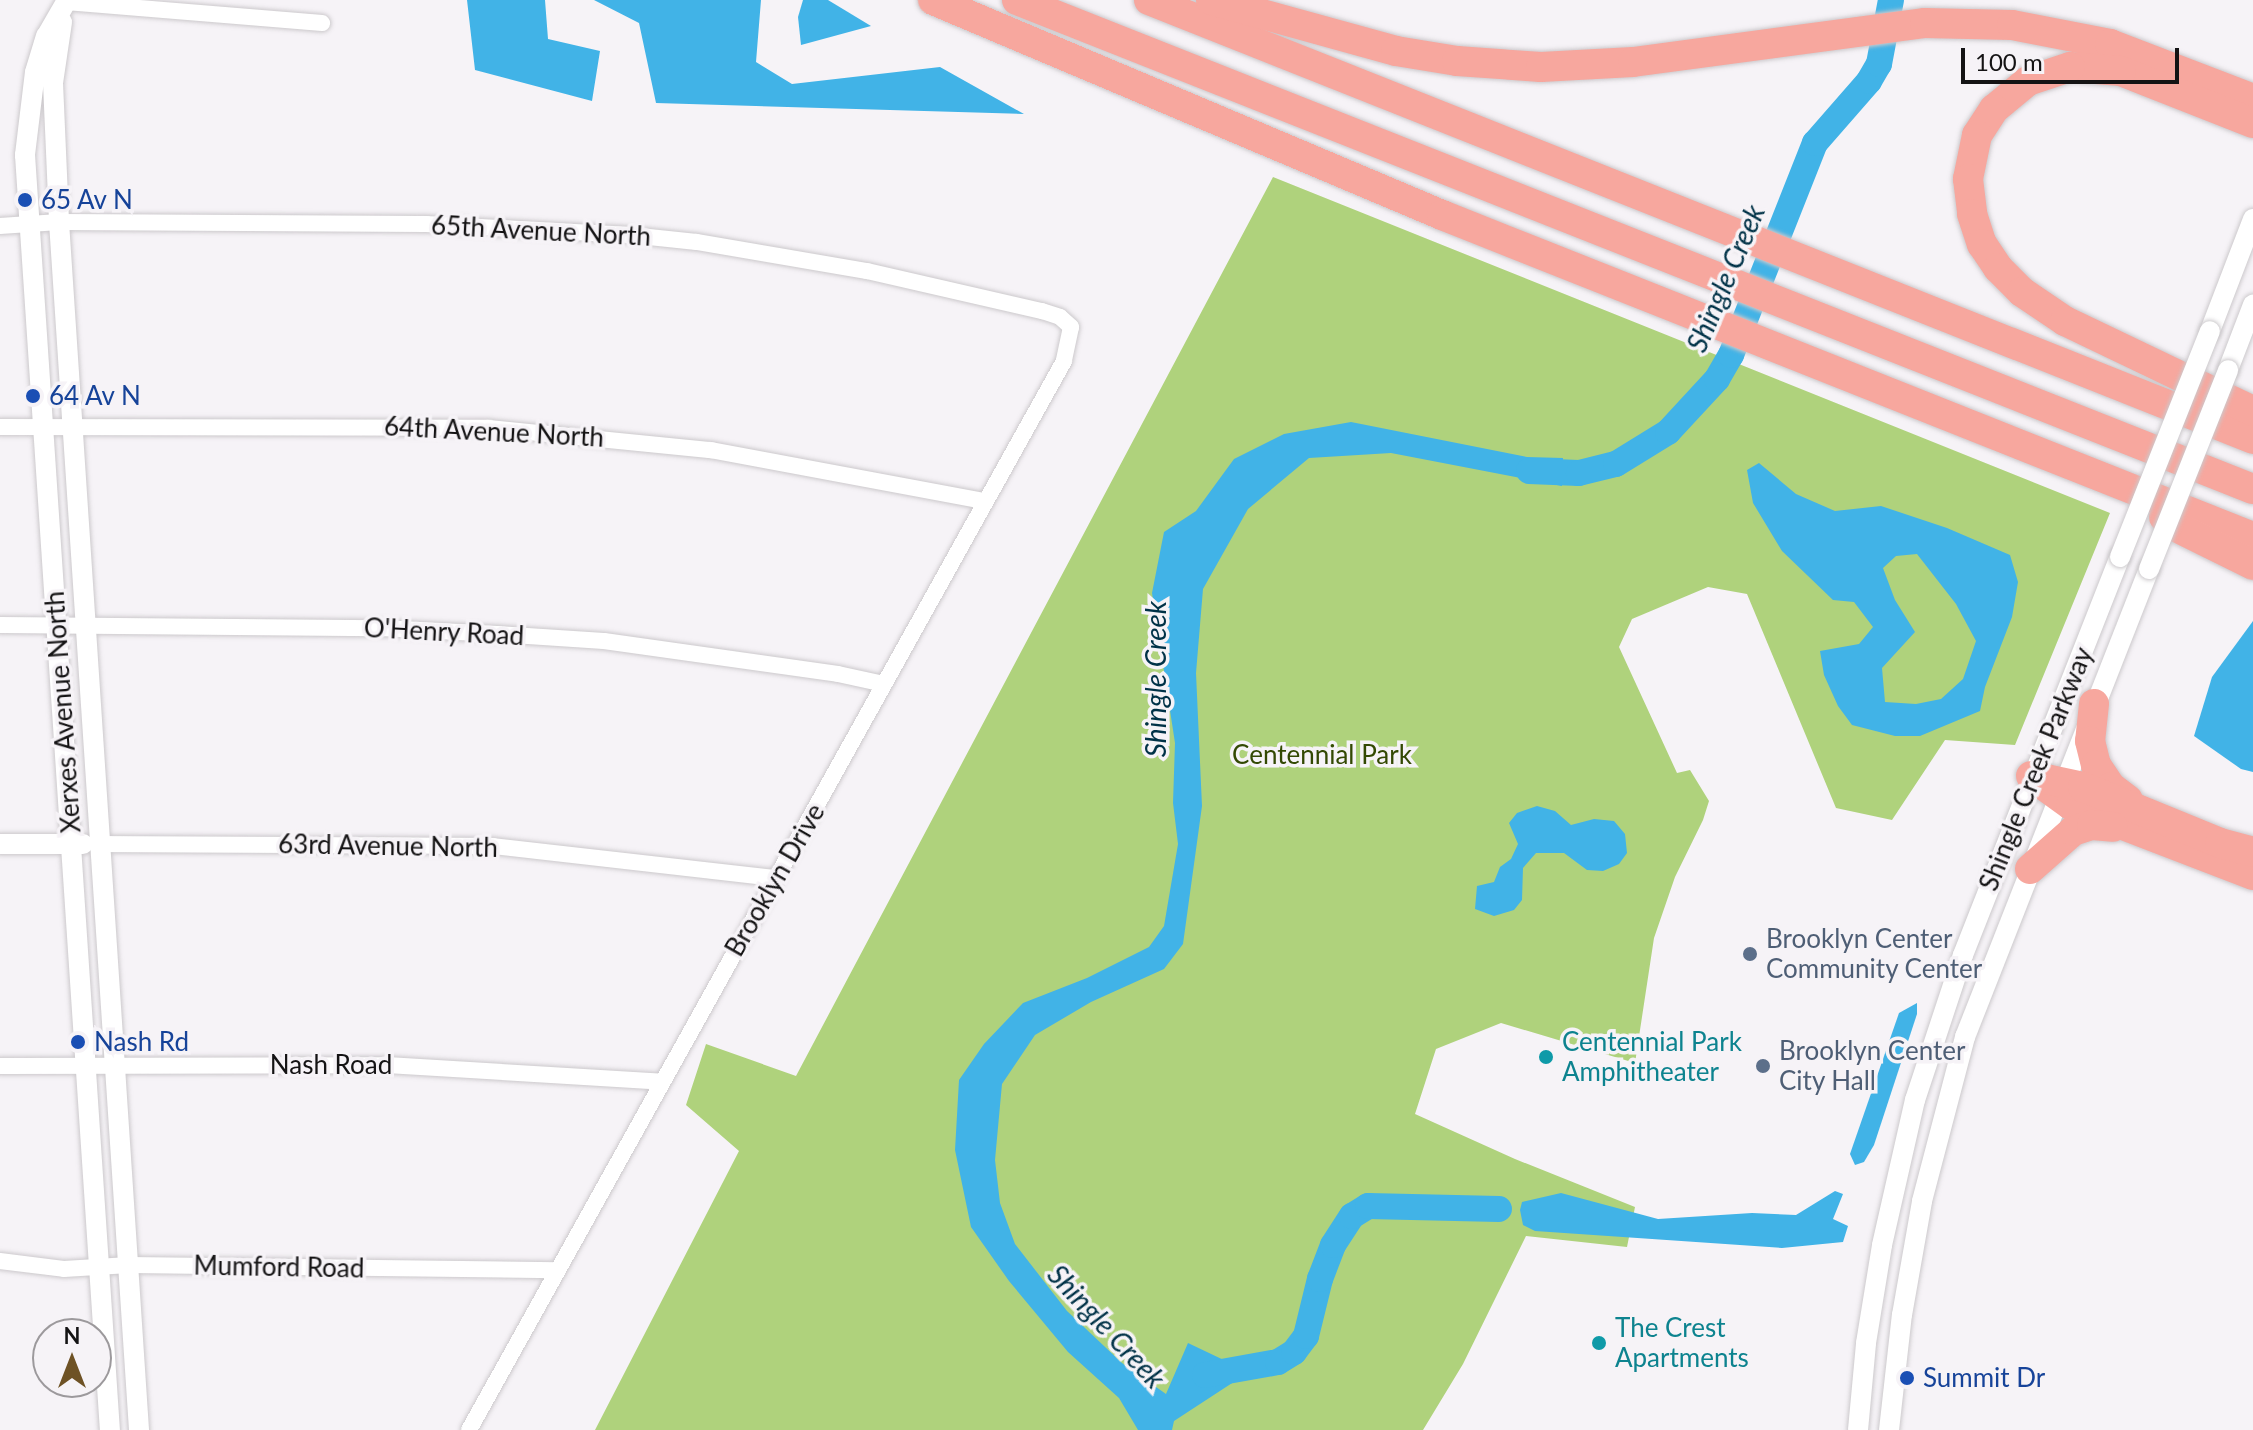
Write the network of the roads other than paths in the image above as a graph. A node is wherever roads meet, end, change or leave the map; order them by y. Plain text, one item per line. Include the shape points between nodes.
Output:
1 (933, 0) edge
2 (1017, 0) edge
3 (1149, 0) edge
4 (1211, 0) edge
5 (66, 1) edge
6 (322, 23) dead end
7 (2238, 97) edge
8 (2253, 123) edge
9 (2253, 138) edge
10 (2253, 219) edge
11 (59, 222) junction
12 (30, 223) junction
13 (0, 226) edge
14 (2253, 305) edge
15 (1071, 327) joint
16 (2253, 411) edge
17 (43, 425) junction
18 (71, 425) junction
19 (0, 427) edge
20 (2253, 439) edge
21 (2253, 489) edge
22 (2136, 491) junction
23 (983, 501) junction
24 (2253, 537) edge
25 (2253, 565) edge
26 (0, 625) edge
27 (57, 625) junction
28 (85, 626) junction
29 (884, 684) junction
30 (2094, 704) junction
31 (2031, 776) junction
32 (2061, 788) junction
33 (2162, 831) junction
34 (0, 844) edge
35 (72, 844) junction
36 (99, 844) junction
37 (2253, 852) edge
38 (2030, 869) junction
39 (2253, 875) edge
40 (775, 878) junction
41 (115, 1065) junction
42 (0, 1066) edge
43 (86, 1066) junction
44 (662, 1082) junction
45 (0, 1261) edge
46 (129, 1265) junction
47 (100, 1268) junction
48 (558, 1270) junction
49 (110, 1430) edge
50 (139, 1430) edge
51 (469, 1430) edge
52 (1858, 1430) edge
53 (1889, 1430) edge

1 - 22 highway via 1301,157
2 - 21 highway
3 - 20 highway
4 - 7 highway via 1396,51 1512,66 1633,62 1925,23 2012,25 2076,35 2143,55
5 - 6 street
5 - 11 street, Xerxes Avenue North via 53,83
5 - 12 street, Xerxes Avenue North via 46,36 31,91 25,155
7 - 8 highway
7 - 9 highway via 2241,124
7 - 16 highway via 2085,66 2042,74 2016,89 1985,121 1973,149 1969,195 1982,244 2022,292 2065,321
10 - 31 street, Shingle Creek Parkway, bridge
11 - 12 street, 65th Avenue North
11 - 15 street, 65th Avenue North via 426,224 630,235 867,271 1042,311
11 - 18 street, Xerxes Avenue North
12 - 13 street, 65th Avenue North
12 - 17 street, Xerxes Avenue North
14 - 30 street, Shingle Creek Parkway, bridge
15 - 23 street, Brooklyn Drive via 1064,361
17 - 18 street, 64th Avenue North
17 - 19 street, 64th Avenue North
17 - 27 street, Xerxes Avenue North
18 - 23 street, 64th Avenue North via 489,428 599,436 711,450
18 - 28 street, Xerxes Avenue North
22 - 24 highway
22 - 25 highway via 2174,526
23 - 29 street, Brooklyn Drive
26 - 27 street, O'Henry Road
27 - 28 street, O'Henry Road
27 - 35 street, Xerxes Avenue North
28 - 29 street, O'Henry Road via 381,628 604,641
28 - 36 street, Xerxes Avenue North
29 - 40 street, Brooklyn Drive
30 - 32 street, Shingle Creek Parkway
30 - 33 highway via 2090,741 2103,777
31 - 32 highway
31 - 52 street, Shingle Creek Parkway via 1915,1100 1882,1245
32 - 33 highway
32 - 38 street, Shingle Creek Parkway
33 - 37 highway
33 - 38 highway via 2082,826 2061,838
33 - 39 highway
34 - 35 street, 63rd Avenue North
35 - 36 street, 63rd Avenue North
35 - 43 street, Xerxes Avenue North
36 - 40 street, 63rd Avenue North via 493,846
36 - 41 street, Xerxes Avenue North
38 - 53 street, Shingle Creek Parkway via 1965,1037 1944,1107 1912,1250
40 - 44 street, Brooklyn Drive
41 - 43 street, Nash Road
41 - 44 street, Nash Road via 449,1066
41 - 46 street, Xerxes Avenue North
42 - 43 street, Nash Road
43 - 47 street, Xerxes Avenue North
44 - 48 street, Brooklyn Drive
45 - 47 street, Mumford Road
46 - 47 street, Mumford Road
46 - 48 street, Mumford Road
46 - 50 street, Xerxes Avenue North
47 - 49 street, Xerxes Avenue North
48 - 51 street, Brooklyn Drive

